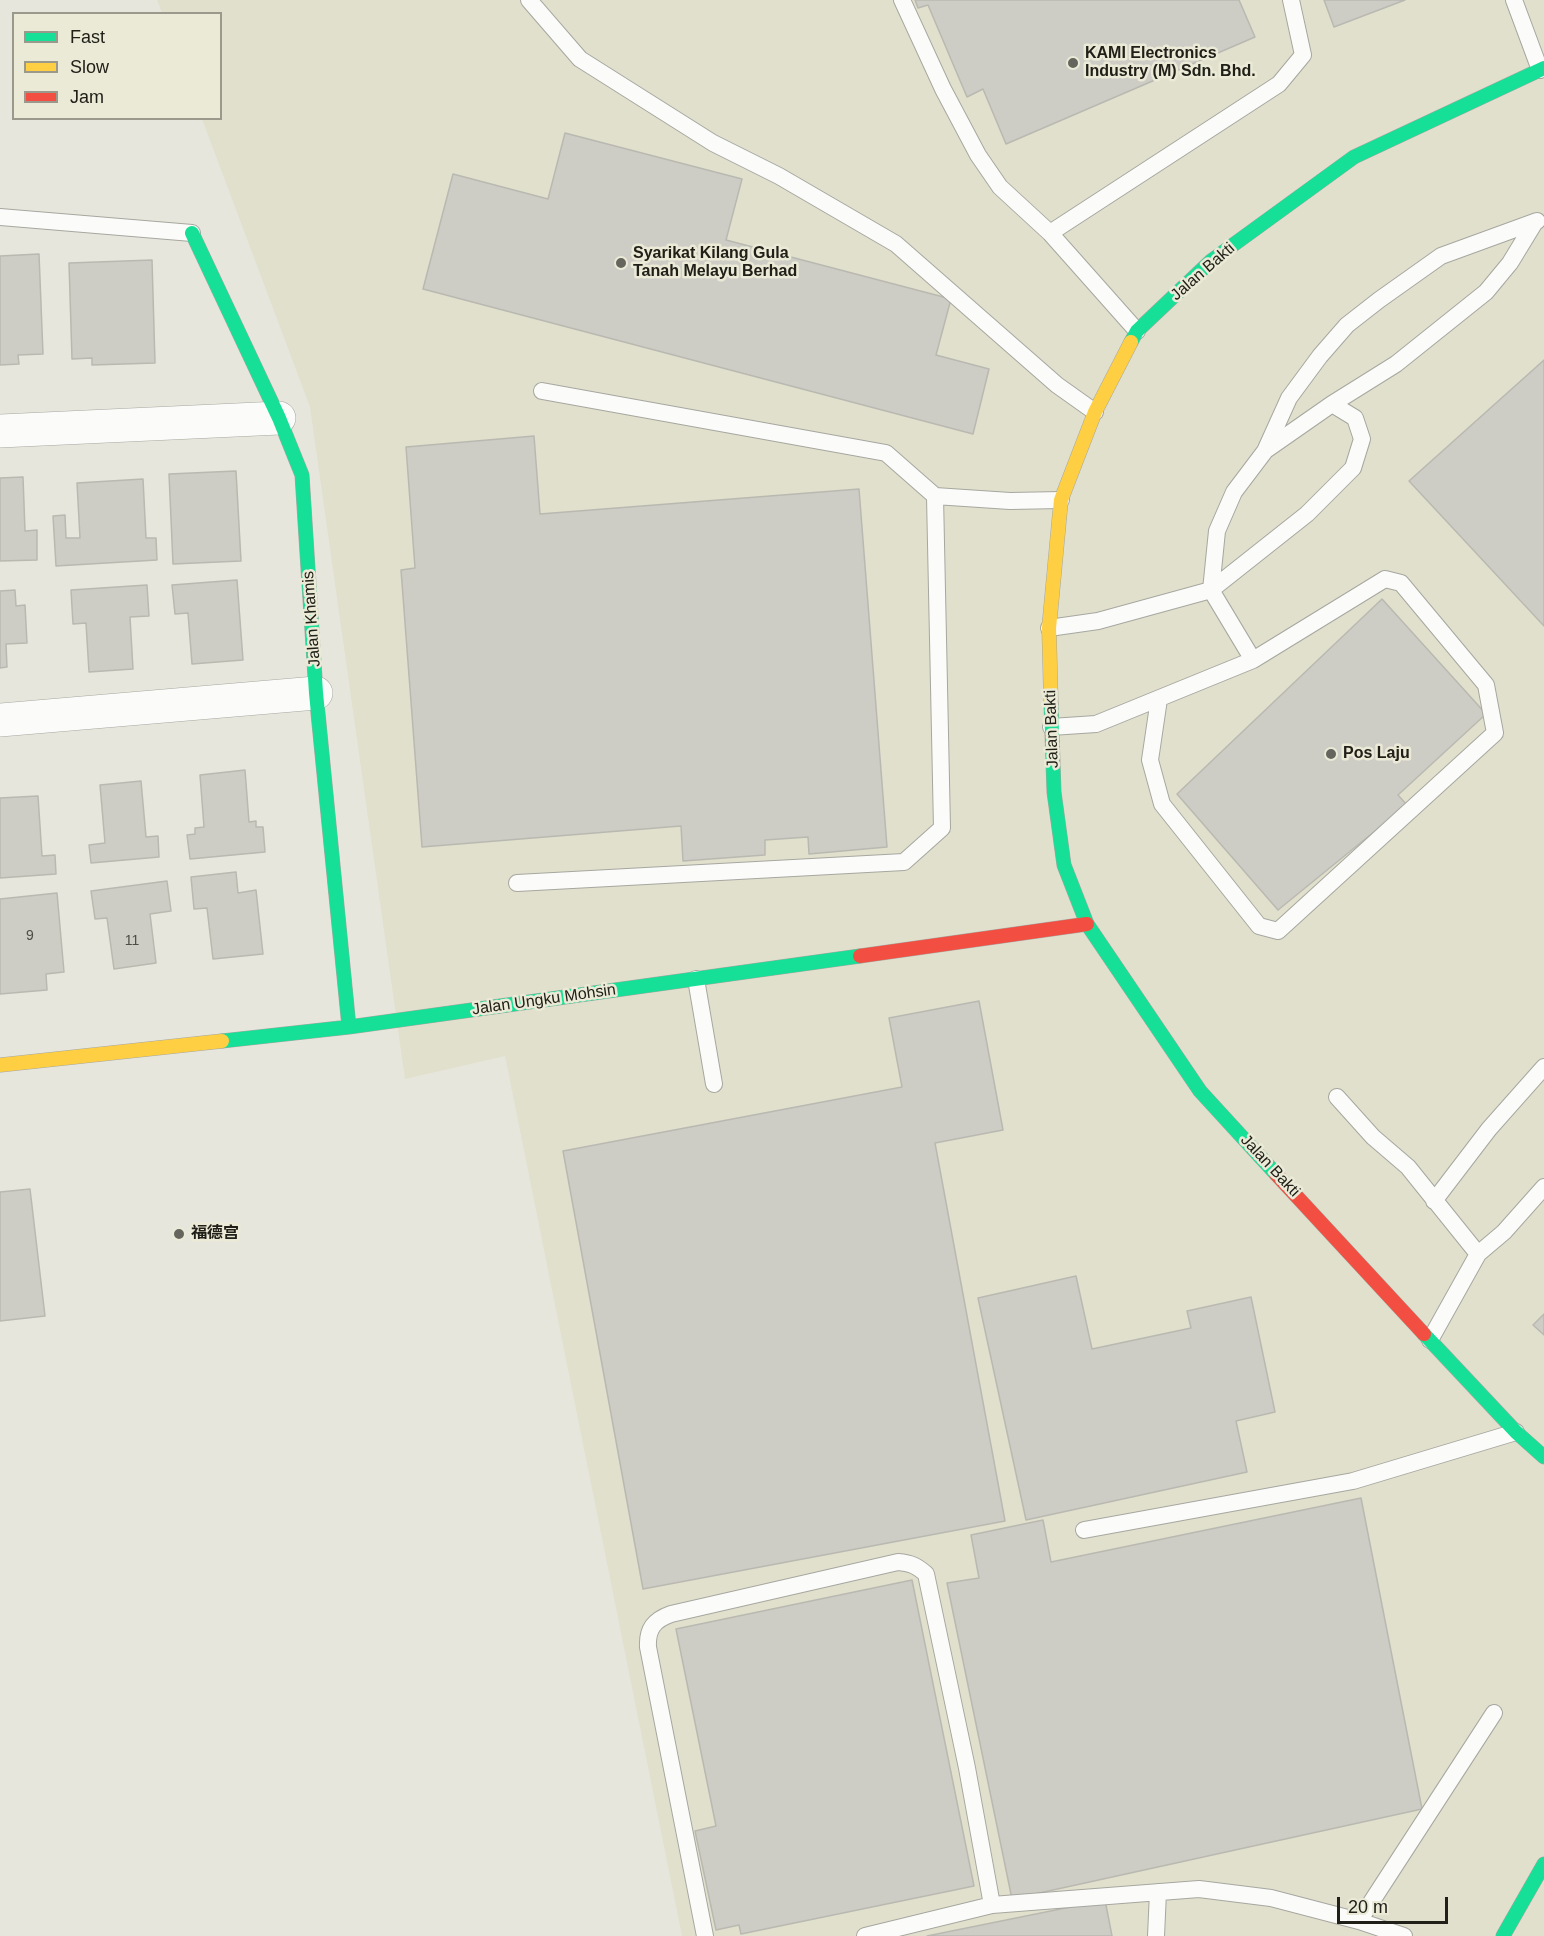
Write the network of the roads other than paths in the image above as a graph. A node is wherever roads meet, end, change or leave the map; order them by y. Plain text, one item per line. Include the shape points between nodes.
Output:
1 (529, 0) edge
2 (902, 0) edge
3 (1292, 0) edge
4 (1514, 0) edge
5 (1542, 69) edge
6 (0, 217) edge
7 (1539, 221) edge
8 (192, 233) joint
9 (1050, 233) junction
10 (1137, 331) junction
11 (542, 390) dead end
12 (1332, 404) junction
13 (1095, 412) junction
14 (279, 418) junction
15 (0, 431) edge
16 (1265, 451) junction
17 (935, 496) junction
18 (1060, 500) junction
19 (1211, 590) junction
20 (1049, 628) junction
21 (1253, 660) junction
22 (316, 693) junction
23 (1159, 699) junction
24 (0, 720) edge
25 (1051, 727) junction
26 (517, 883) dead end
27 (1087, 924) junction
28 (696, 979) junction
29 (349, 1027) junction
30 (0, 1065) edge
31 (1544, 1067) edge
32 (714, 1084) dead end
33 (1337, 1097) dead end
34 (1544, 1187) edge
35 (1434, 1202) junction
36 (1478, 1254) junction
37 (1430, 1340) junction
38 (1516, 1432) junction
39 (1544, 1457) edge
40 (1084, 1530) dead end
41 (1494, 1713) dead end
42 (1544, 1864) edge
43 (1158, 1892) junction
44 (992, 1905) junction
45 (1359, 1921) junction
46 (705, 1936) edge
47 (866, 1936) edge
48 (1156, 1936) edge
49 (1404, 1936) edge
50 (1503, 1936) edge

1 - 13 lane via 580,59 713,143 896,244 1057,385
2 - 9 lane via 978,155 1000,187
3 - 9 lane via 1303,54 1279,84
4 - 5 lane
5 - 10 street, Jalan Bakti via 1354,158 1211,261
6 - 8 lane
7 - 12 lane via 1486,292 1396,364
7 - 16 lane via 1441,256 1347,325 1289,399
8 - 14 street, Jalan Khamis
9 - 10 lane
10 - 13 street, Jalan Bakti
11 - 17 lane via 886,453
12 - 16 lane
12 - 19 lane via 1355,418 1362,439 1353,468 1307,514
13 - 18 street, Jalan Bakti
14 - 15 street
14 - 22 street, Jalan Khamis via 302,475
16 - 19 lane via 1234,492 1217,531
17 - 18 lane
17 - 26 lane via 942,828 904,862
18 - 20 street, Jalan Bakti
19 - 20 lane via 1098,621
19 - 21 lane
20 - 25 street, Jalan Bakti
21 - 23 lane
21 - 23 lane via 1384,579 1401,583 1486,685 1495,733 1278,931 1259,926 1162,804 1150,760
22 - 24 street
22 - 29 street, Jalan Khamis
23 - 25 lane via 1096,724
25 - 27 street, Jalan Bakti via 1054,792 1064,865
27 - 28 street, Jalan Ungku Mohsin
27 - 37 street, Jalan Bakti via 1200,1091
28 - 29 street, Jalan Ungku Mohsin
28 - 32 lane
29 - 30 street, Jalan Ungku Mohsin
31 - 35 lane via 1489,1129
33 - 35 lane via 1373,1137 1408,1167
34 - 36 lane via 1504,1232
35 - 36 lane
36 - 37 lane
37 - 38 street, Jalan Bakti
38 - 39 street, Jalan Bakti
38 - 40 lane via 1353,1481
41 - 45 lane
42 - 50 street
43 - 44 lane
43 - 45 lane via 1199,1889 1270,1898
43 - 48 lane
44 - 46 lane via 926,1574 909,1563 898,1562 671,1614 652,1626 648,1647
44 - 47 lane
45 - 49 lane

